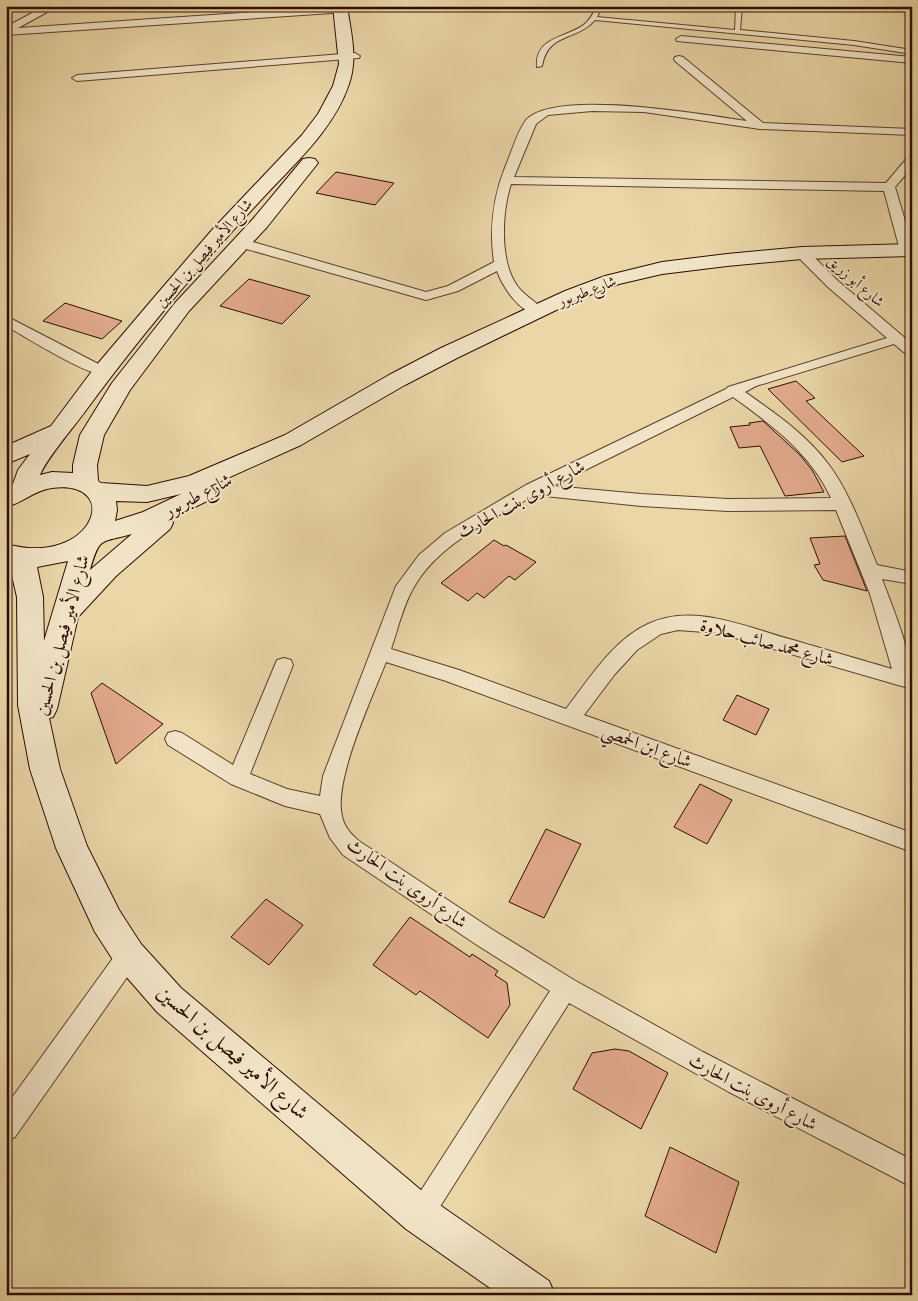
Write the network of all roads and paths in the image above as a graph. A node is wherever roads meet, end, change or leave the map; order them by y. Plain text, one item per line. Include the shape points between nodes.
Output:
1 (54, 6) edge
2 (600, 6) edge
3 (739, 6) edge
4 (910, 6) edge
5 (343, 8) edge
6 (595, 18) junction
7 (911, 19) edge
8 (6, 32) edge
9 (737, 32) junction
10 (681, 39) dead end
11 (912, 52) edge
12 (351, 56) junction
13 (679, 59) dead end
14 (912, 60) edge
15 (539, 66) dead end
16 (78, 78) dead end
17 (760, 126) junction
18 (912, 132) edge
19 (912, 159) edge
20 (506, 180) junction
21 (889, 187) junction
22 (255, 194) junction
23 (276, 202) junction
24 (241, 243) junction
25 (909, 250) edge
26 (802, 253) junction
27 (501, 264) junction
28 (537, 311) junction
29 (6, 320) edge
30 (897, 339) junction
31 (912, 352) edge
32 (103, 372) junction
33 (733, 390) junction
34 (64, 425) junction
35 (294, 440) junction
36 (6, 456) edge
37 (90, 487) junction
38 (532, 489) junction
39 (13, 492) edge
40 (842, 504) junction
41 (182, 505) junction
42 (91, 538) junction
43 (13, 555) edge
44 (871, 570) junction
45 (912, 578) edge
46 (64, 617) junction
47 (381, 653) junction
48 (284, 665) dead end
49 (908, 681) edge
50 (570, 718) junction
51 (37, 729) junction
52 (175, 739) dead end
53 (238, 778) junction
54 (329, 806) junction
55 (912, 842) edge
56 (129, 955) junction
57 (565, 988) junction
58 (6, 1128) edge
59 (912, 1174) edge
60 (420, 1215) junction
61 (536, 1295) edge

1 - 8 street
2 - 6 lane
3 - 9 lane
4 - 7 lane
5 - 8 street via 214,12
5 - 12 street, شارع الأمير فيصل بن الحسين
6 - 9 lane
6 - 15 lane via 585,28 551,43 543,51
9 - 11 lane
10 - 14 street
12 - 16 street
12 - 22 street, شارع الأمير فيصل بن الحسين via 326,115 308,139
12 - 23 street, شارع الأمير فيصل بن الحسين via 353,79 340,114 312,159
13 - 17 street
17 - 18 street
17 - 20 street via 644,110 592,108 545,112 531,122
19 - 21 street
20 - 21 street
20 - 27 street via 497,213
21 - 25 street
22 - 23 street
22 - 32 street, شارع الأمير فيصل بن الحسين
23 - 24 street, شارع الأمير فيصل بن الحسين
24 - 27 street via 430,296
24 - 37 street, شارع الأمير فيصل بن الحسين via 171,321 108,407 87,451 84,465
25 - 26 street, شارع طبربور
26 - 28 street, شارع طبربور via 697,263 644,272 593,286
26 - 30 street, شارع أبو زريق
27 - 28 street via 510,285
28 - 35 street, شارع طبربور via 412,371
29 - 32 street
30 - 31 street, شارع أبو زريق
30 - 33 street, شارع أروى بنت الحارث
32 - 34 street, شارع الأمير فيصل بن الحسين
33 - 38 street, شارع أروى بنت الحارث
33 - 40 street via 776,422 808,452 822,467
34 - 36 street via 45,438
34 - 39 street, شارع الأمير فيصل بن الحسين
35 - 37 street, شارع طبربور via 181,488 136,494
35 - 41 street, شارع طبربور via 272,456
37 - 39 street, شارع طبربور via 56,480
37 - 42 street, شارع الأمير فيصل بن الحسين via 104,502 105,510 101,526
38 - 40 street via 728,505
38 - 47 street, شارع أروى بنت الحارث via 451,537 425,559 405,586
40 - 44 street
41 - 42 street, شارع طبربور
41 - 46 street via 106,568
42 - 43 street, شارع طبربور via 77,548 55,556 31,559
42 - 46 street, شارع الأمير فيصل بن الحسين
43 - 51 street, شارع الأمير فيصل بن الحسين via 25,570 30,597 31,694
44 - 45 street
44 - 49 street
46 - 51 street, شارع الأمير فيصل بن الحسين
47 - 50 street, شارع ابن الحمصي
47 - 54 street, شارع أروى بنت الحارث via 333,776
48 - 53 street
49 - 50 street, شارع محمد صائب حلاوة via 718,626 691,622 656,628 645,634 611,666
50 - 55 street, شارع ابن الحمصي
51 - 56 street, شارع الأمير فيصل بن الحسين via 49,785 72,848 106,921
52 - 53 street
53 - 54 street via 285,797
54 - 57 street, شارع أروى بنت الحارث via 334,826 352,848
56 - 58 street
56 - 60 street, شارع الأمير فيصل بن الحسين via 170,1000
57 - 59 street, شارع أروى بنت الحارث via 724,1078
57 - 60 street
60 - 61 street, شارع الأمير فيصل بن الحسين

